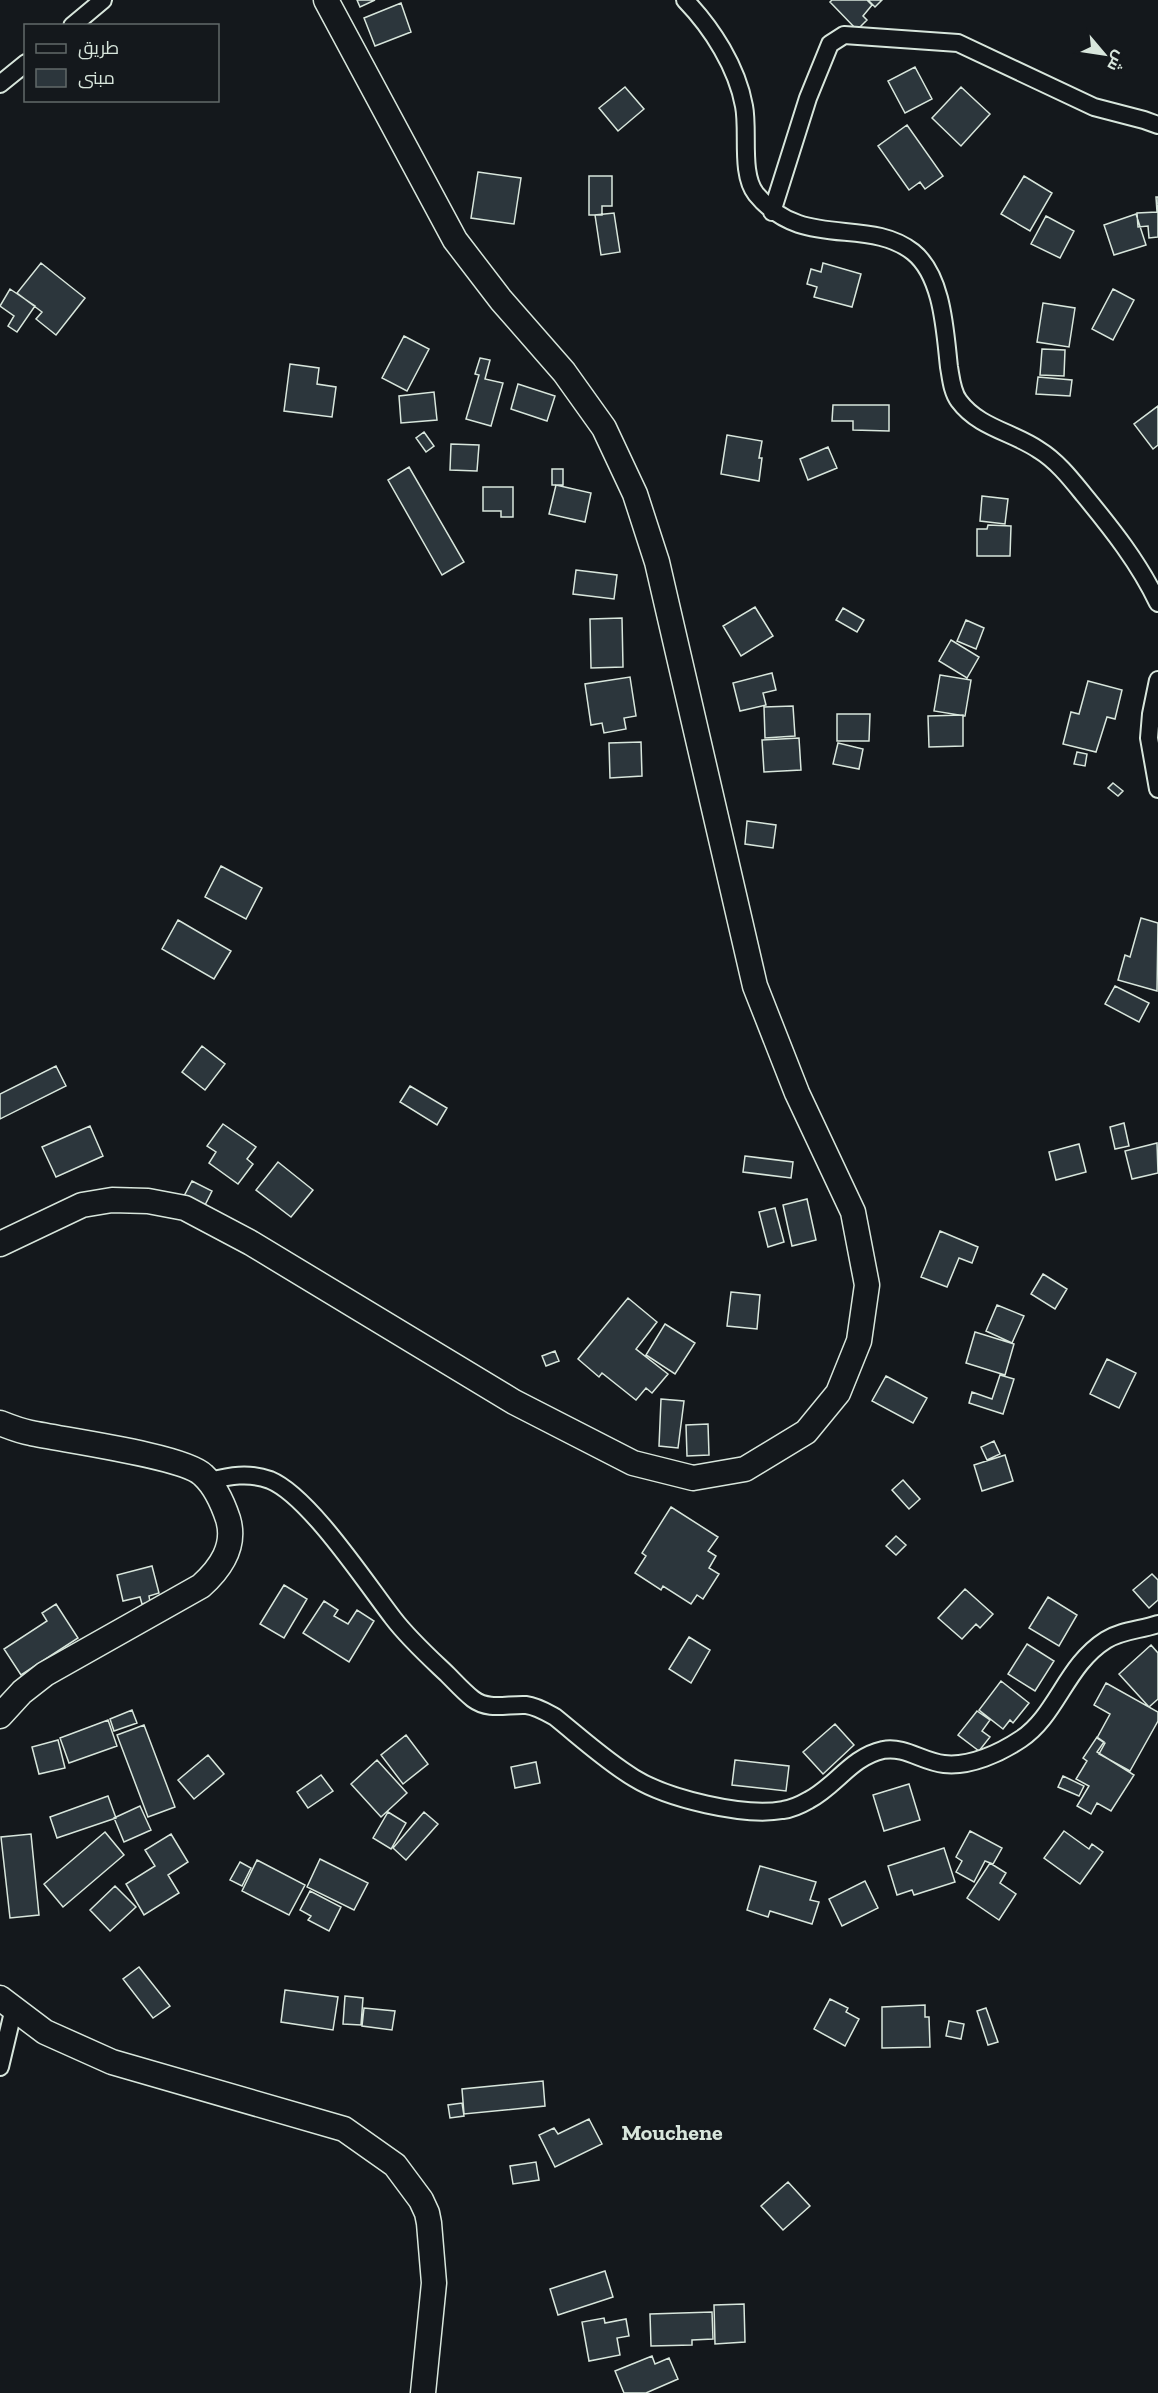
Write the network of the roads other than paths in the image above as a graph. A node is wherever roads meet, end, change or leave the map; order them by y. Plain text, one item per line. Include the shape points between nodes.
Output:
1 (103, 0) edge
2 (326, 0) edge
3 (685, 0) edge
4 (74, 24) edge
5 (24, 65) edge
6 (0, 84) edge
7 (1158, 125) edge
8 (772, 212) junction
9 (1158, 603) edge
10 (1158, 680) edge
11 (1158, 789) edge
12 (0, 1244) edge
13 (0, 1423) edge
14 (208, 1481) junction
15 (1158, 1624) edge
16 (0, 1716) edge
17 (7, 2003) edge
18 (0, 2067) edge
19 (423, 2393) edge

1 - 4 street
2 - 12 main road via 455,240 564,372 604,428 635,494 657,562 755,986 797,1093 854,1212 867,1285 860,1341 838,1393 806,1432 746,1469 693,1478 633,1463 514,1402 251,1243 185,1208 124,1200 82,1205
3 - 8 street via 716,40 733,71 744,103 747,172 754,192
5 - 6 street
7 - 8 street via 1094,107 958,43 844,35 830,44 808,98
8 - 9 street via 812,229 897,242 915,253 938,292 957,399 972,416 1041,451 1067,475 1122,542
10 - 11 street via 1149,738
13 - 14 main road via 27,1432 164,1459 196,1471
14 - 15 street via 251,1474 289,1492 351,1562 395,1621 474,1700 486,1706 528,1705 541,1709 636,1780 721,1808 785,1810 829,1787 853,1763 886,1749 944,1764 992,1755 1023,1738 1044,1718 1077,1666 1093,1650 1108,1639
14 - 16 main road via 223,1504 231,1536 215,1574 196,1590 45,1674
17 - 18 street
17 - 19 main road via 45,2032 112,2062 344,2129 395,2164 421,2200 429,2223 435,2283

